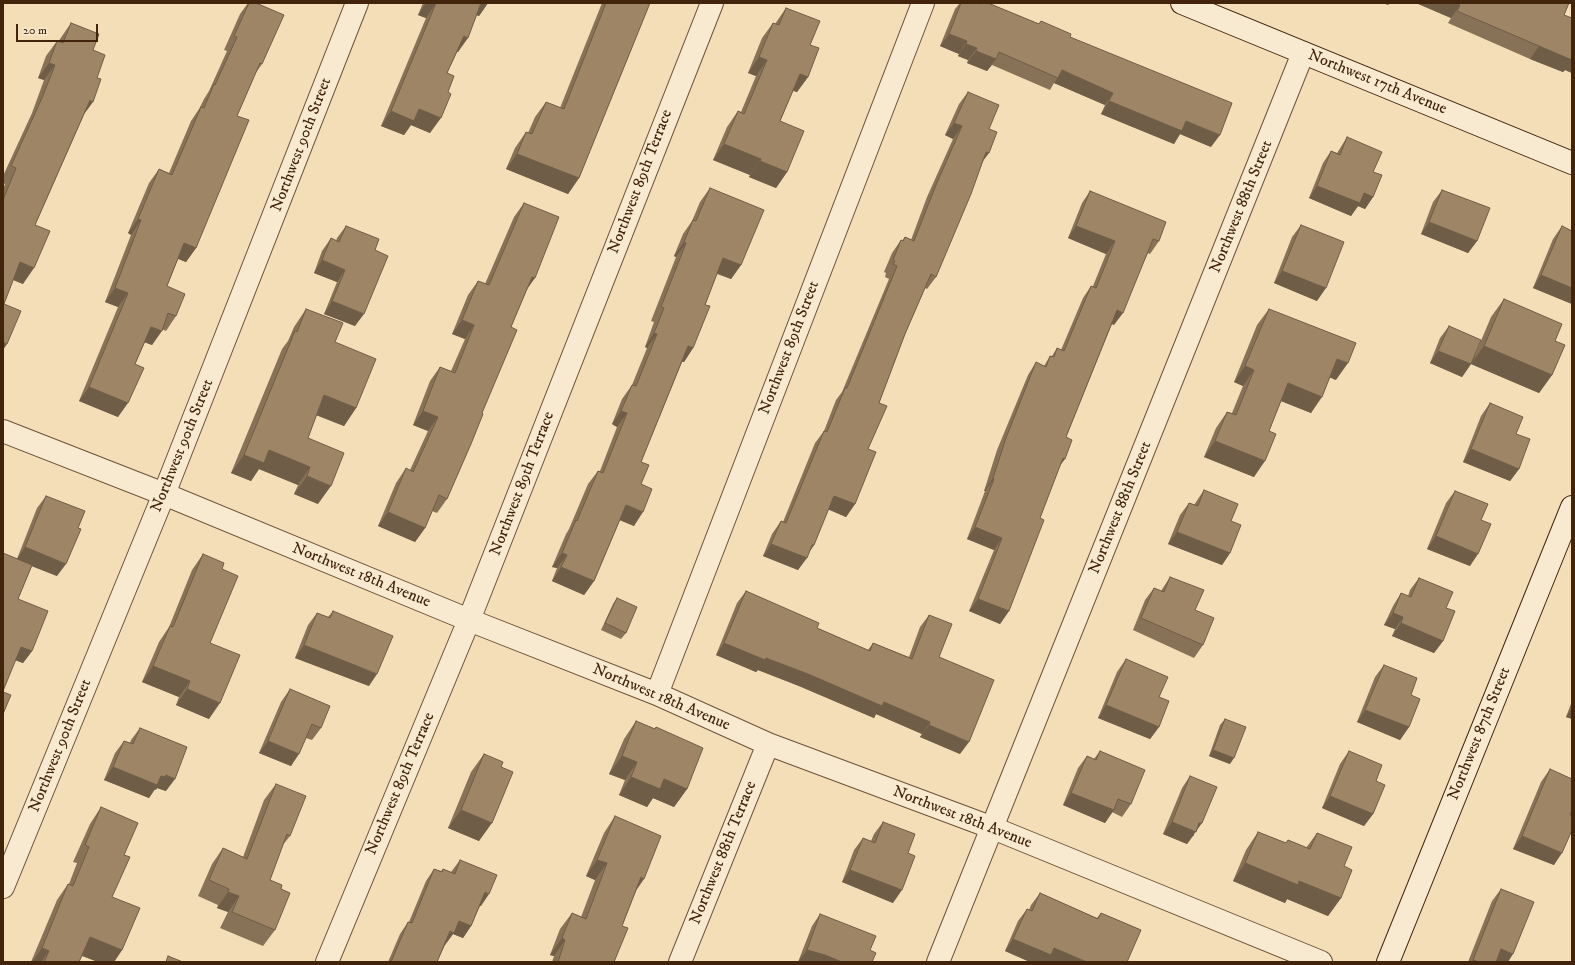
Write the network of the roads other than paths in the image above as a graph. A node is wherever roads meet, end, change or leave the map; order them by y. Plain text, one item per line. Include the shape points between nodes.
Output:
1 (357, 3) edge
2 (712, 3) edge
3 (923, 3) edge
4 (1182, 3) edge
5 (1304, 53) junction
6 (1572, 163) edge
7 (3, 431) edge
8 (164, 494) junction
9 (1572, 507) edge
10 (469, 620) junction
11 (657, 694) junction
12 (768, 744) junction
13 (993, 828) junction
14 (3, 887) edge
15 (327, 962) edge
16 (680, 962) edge
17 (938, 962) edge
18 (1321, 962) edge
19 (1388, 962) edge

1 - 8 street, Northwest 90th Street
2 - 10 street, Northwest 89th Terrace
3 - 11 street, Northwest 89th Street
4 - 5 street, Northwest 17th Avenue
5 - 6 street, Northwest 17th Avenue
5 - 13 street, Northwest 88th Street
7 - 8 street, Northwest 18th Avenue
8 - 10 street, Northwest 18th Avenue
8 - 14 street, Northwest 90th Street
9 - 19 street, Northwest 87th Street
10 - 11 street, Northwest 18th Avenue
10 - 15 street, Northwest 89th Terrace
11 - 12 street, Northwest 18th Avenue
12 - 13 street, Northwest 18th Avenue
12 - 16 street, Northwest 88th Terrace
13 - 17 street, Northwest 88th Street
13 - 18 street, Northwest 18th Avenue

